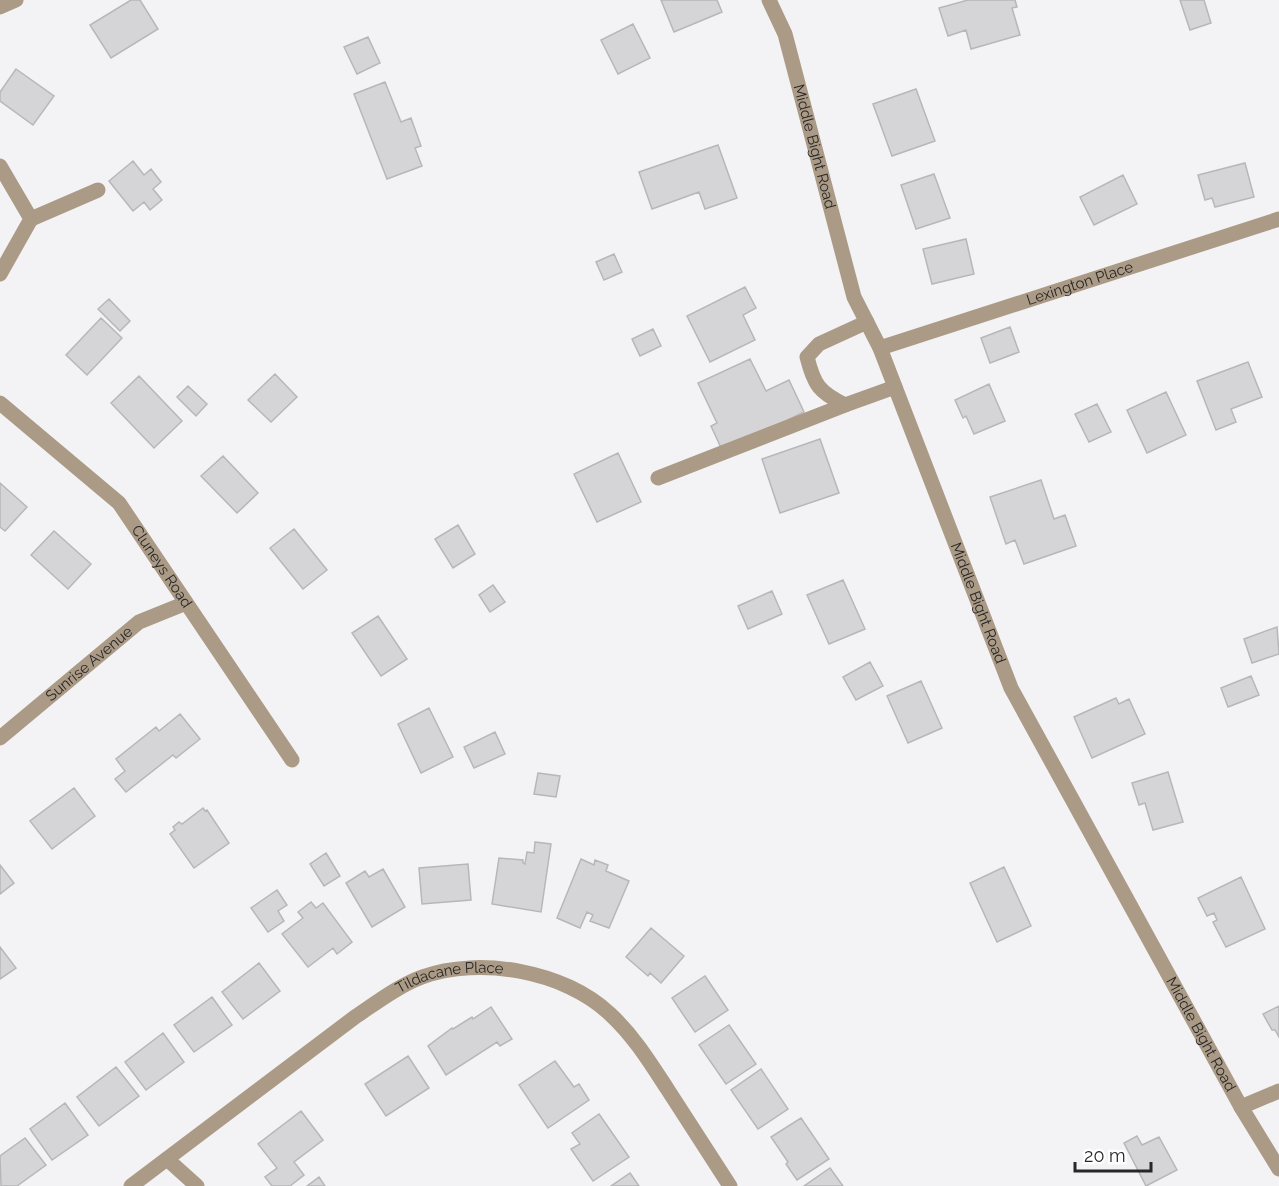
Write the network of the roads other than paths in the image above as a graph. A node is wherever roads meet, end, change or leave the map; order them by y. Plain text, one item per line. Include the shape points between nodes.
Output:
1 (16, 0) edge
2 (769, 0) edge
3 (0, 7) edge
4 (0, 166) edge
5 (98, 190) dead end
6 (31, 219) junction
7 (1279, 219) edge
8 (0, 274) edge
9 (867, 322) junction
10 (880, 348) junction
11 (895, 387) junction
12 (0, 403) edge
13 (845, 405) junction
14 (658, 478) dead end
15 (186, 603) junction
16 (0, 738) edge
17 (292, 760) dead end
18 (1279, 1091) edge
19 (1241, 1107) junction
20 (167, 1159) junction
21 (1279, 1169) edge
22 (131, 1186) edge
23 (197, 1186) edge
24 (730, 1186) edge

1 - 3 street
2 - 9 street, Middle Bight Road via 785,34 854,297
4 - 6 street
5 - 6 street
6 - 8 street
7 - 10 street, Lexington Place
9 - 10 street, Middle Bight Road
9 - 13 street via 819,344 807,357 811,375 825,395
10 - 11 street, Middle Bight Road
11 - 13 street
11 - 19 street, Middle Bight Road via 1011,688
12 - 15 street, Cluneys Road via 119,503
13 - 14 street
15 - 16 street, Sunrise Avenue via 139,622
15 - 17 street, Cluneys Road
18 - 19 street
19 - 21 street, Middle Bight Road
20 - 22 street, Tildacane Place
20 - 23 street
20 - 24 street, Tildacane Place via 390,994 421,977 456,968 487,966 542,976 610,1013 643,1052

